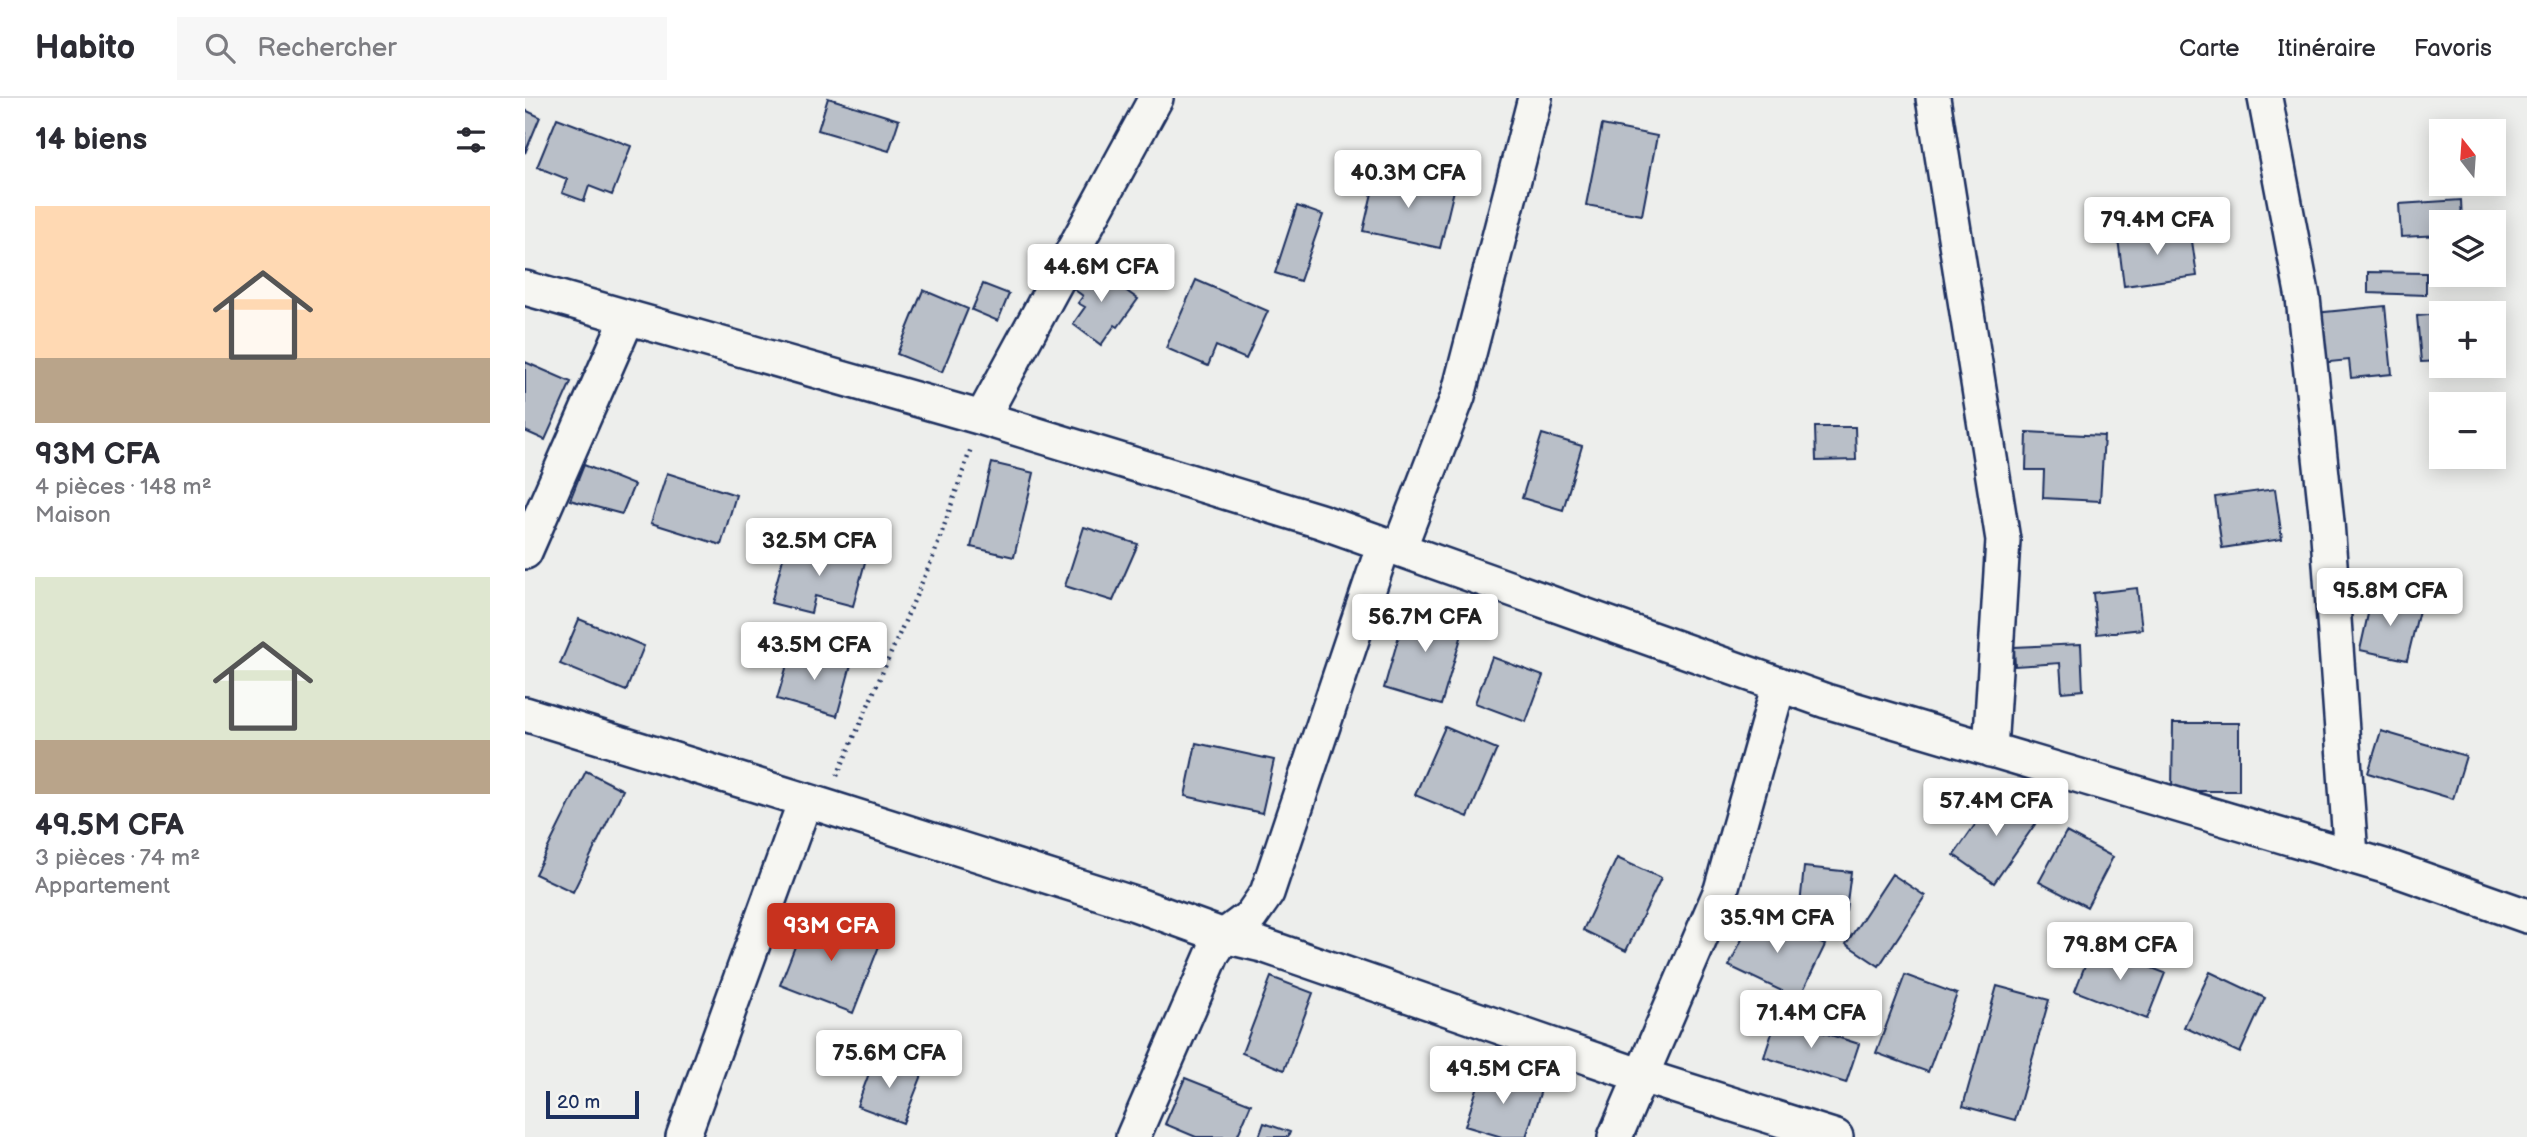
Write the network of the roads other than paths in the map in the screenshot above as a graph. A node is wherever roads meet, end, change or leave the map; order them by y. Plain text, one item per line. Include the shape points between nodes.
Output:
1 (1156, 98) edge
2 (1535, 98) edge
3 (1933, 98) edge
4 (2265, 98) edge
5 (525, 288) edge
6 (628, 317) junction
7 (982, 418) junction
8 (1391, 547) junction
9 (525, 552) edge
10 (1779, 684) junction
11 (525, 714) edge
12 (1990, 750) junction
13 (814, 803) junction
14 (2351, 856) junction
15 (2527, 916) edge
16 (1224, 936) junction
17 (1642, 1076) junction
18 (683, 1137) edge
19 (1133, 1137) edge
20 (1615, 1137) edge
21 (1836, 1137) edge

1 - 7 street
2 - 8 street via 1458,396
3 - 12 street via 2004,540
4 - 14 street via 2304,311 2327,522
5 - 6 street
6 - 7 street
6 - 9 street
7 - 8 street
8 - 10 street
8 - 16 street via 1267,893 1251,916
10 - 12 street
10 - 17 street via 1721,890
11 - 13 street
12 - 14 street
13 - 16 street
13 - 18 street
14 - 15 street
16 - 17 street via 1313,962
16 - 19 street
17 - 20 street
17 - 21 street

